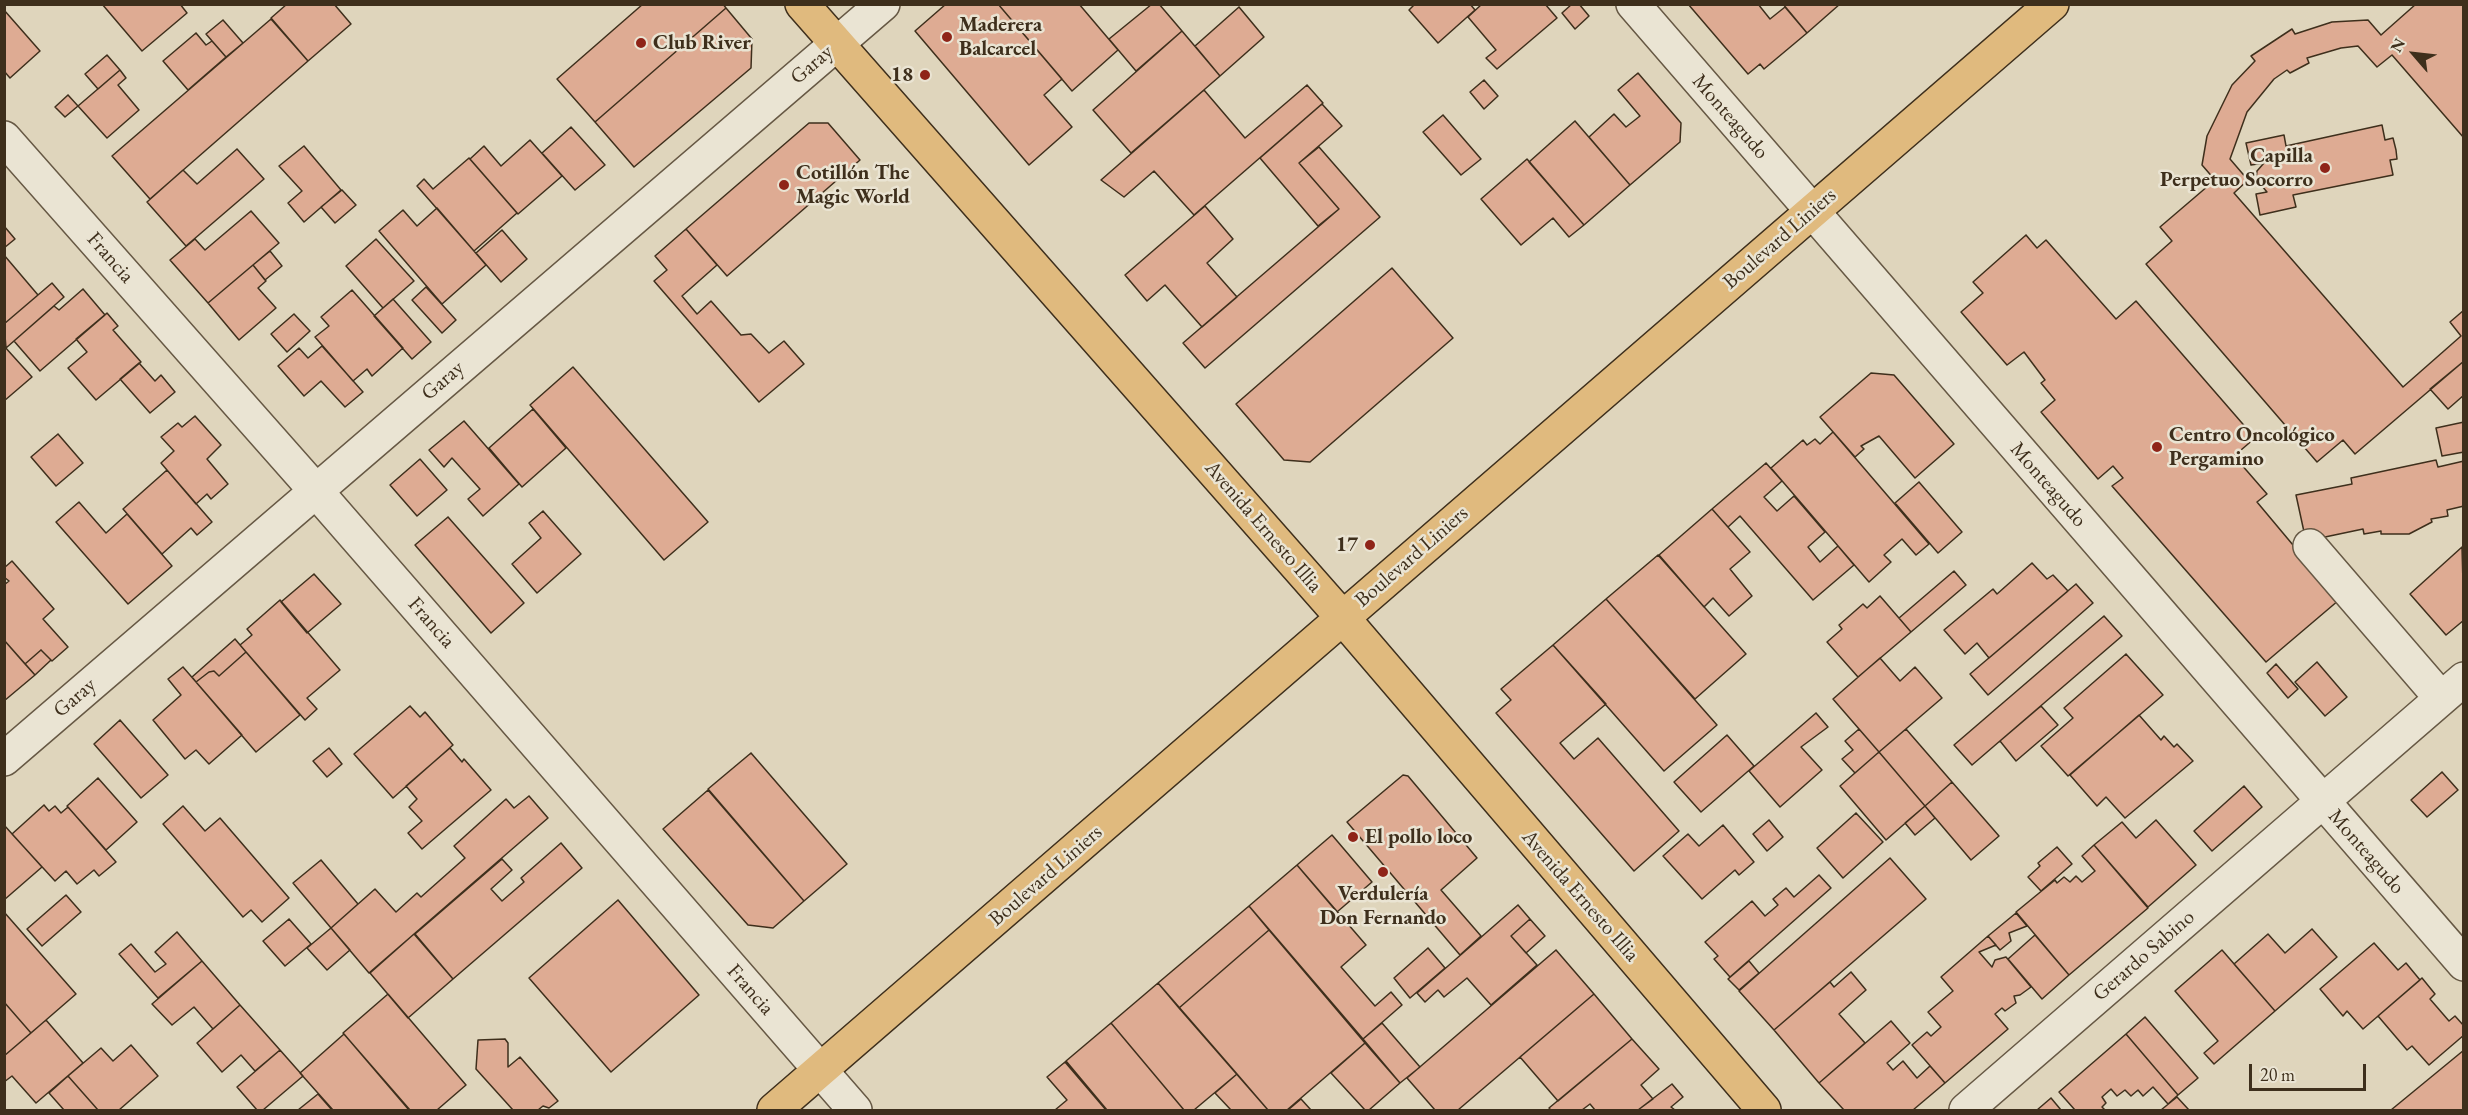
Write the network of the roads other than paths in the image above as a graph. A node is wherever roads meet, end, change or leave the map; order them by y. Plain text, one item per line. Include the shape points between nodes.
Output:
1 (802, 4) edge
2 (882, 4) edge
3 (1633, 4) edge
4 (2052, 4) edge
5 (837, 44) junction
6 (4, 138) edge
7 (1812, 212) junction
8 (316, 491) junction
9 (2310, 546) dead end
10 (1342, 617) junction
11 (2452, 688) edge
12 (4, 759) edge
13 (2322, 802) junction
14 (2463, 964) edge
15 (821, 1072) junction
16 (774, 1110) edge
17 (855, 1110) edge
18 (1764, 1110) edge
19 (1966, 1110) edge

1 - 5 main road, Avenida Ernesto Illia
2 - 5 street, Garay
3 - 7 street, Monteagudo
4 - 7 main road, Boulevard Liniers
5 - 8 street, Garay
5 - 10 main road, Avenida Ernesto Illia
6 - 8 street, Francia
7 - 10 main road, Boulevard Liniers
7 - 13 street, Monteagudo
8 - 12 street, Garay
8 - 15 street, Francia
9 - 11 street
10 - 15 main road, Boulevard Liniers
10 - 18 main road, Avenida Ernesto Illia
11 - 13 street, Gerardo Sabino
13 - 14 street, Monteagudo
13 - 19 street, Gerardo Sabino
15 - 16 main road, Boulevard Liniers
15 - 17 street, Francia

